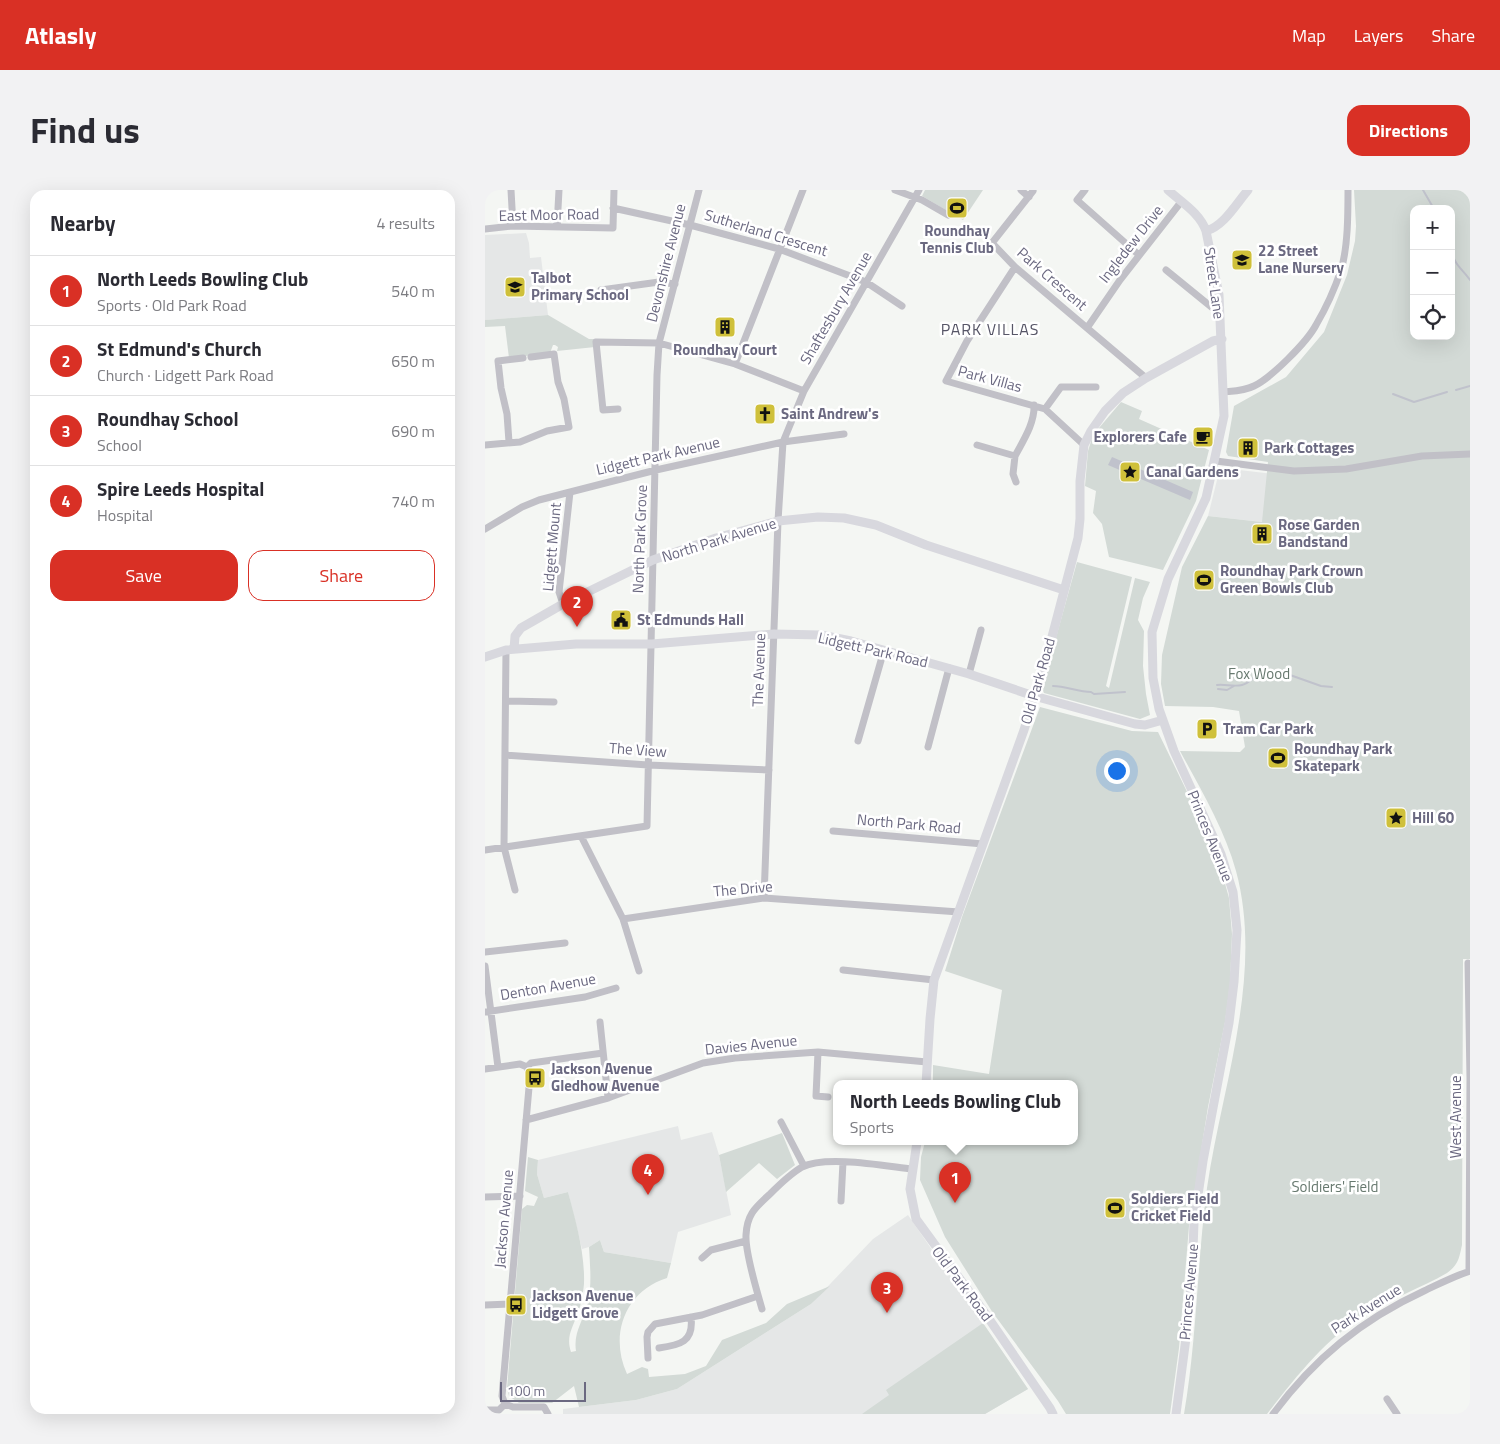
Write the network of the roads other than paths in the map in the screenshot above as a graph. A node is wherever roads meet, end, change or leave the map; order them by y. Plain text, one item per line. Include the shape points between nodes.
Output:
1 (511, 190) edge
2 (559, 190) edge
3 (614, 190) edge
4 (699, 190) edge
5 (803, 190) edge
6 (895, 190) edge
7 (919, 190) edge
8 (1021, 190) edge
9 (1085, 190) edge
10 (1167, 190) edge
11 (1247, 190) edge
12 (1348, 190) edge
13 (1031, 194) edge
14 (915, 197) junction
15 (1181, 202) junction
16 (613, 208) junction
17 (948, 215) dead end
18 (690, 225) junction
19 (513, 226) junction
20 (557, 227) junction
21 (485, 230) edge
22 (1206, 231) junction
23 (779, 249) junction
24 (1139, 255) junction
25 (1015, 267) junction
26 (1166, 270) dead end
27 (866, 282) junction
28 (675, 284) junction
29 (601, 290) dead end
30 (902, 306) dead end
31 (1220, 314) junction
32 (1087, 328) junction
33 (1222, 339) junction
34 (659, 343) junction
35 (735, 364) junction
36 (1146, 378) junction
37 (1096, 387) dead end
38 (804, 391) junction
39 (1224, 392) junction
40 (1034, 405) junction
41 (618, 409) dead end
42 (1045, 409) junction
43 (844, 434) dead end
44 (509, 442) junction
45 (783, 442) junction
46 (485, 445) edge
47 (977, 445) dead end
48 (1084, 445) junction
49 (1470, 454) edge
50 (1015, 456) junction
51 (1215, 461) junction
52 (656, 470) junction
53 (1015, 482) dead end
54 (570, 492) junction
55 (778, 521) junction
56 (485, 529) edge
57 (653, 560) junction
58 (1064, 590) junction
59 (563, 604) junction
60 (981, 630) dead end
61 (774, 634) junction
62 (652, 644) junction
63 (510, 650) junction
64 (884, 650) junction
65 (485, 657) edge
66 (949, 668) junction
67 (969, 674) junction
68 (1035, 696) junction
69 (507, 701) junction
70 (554, 702) dead end
71 (1163, 720) junction
72 (858, 741) dead end
73 (928, 747) dead end
74 (505, 755) junction
75 (648, 765) junction
76 (769, 770) junction
77 (833, 831) dead end
78 (581, 836) junction
79 (983, 844) junction
80 (503, 847) junction
81 (485, 850) edge
82 (515, 890) dead end
83 (764, 898) junction
84 (959, 912) junction
85 (623, 919) junction
86 (565, 943) dead end
87 (485, 952) edge
88 (1468, 963) dead end
89 (485, 966) edge
90 (843, 970) dead end
91 (639, 971) dead end
92 (934, 980) junction
93 (616, 988) dead end
94 (488, 1011) edge
95 (600, 1022) dead end
96 (818, 1052) junction
97 (603, 1053) junction
98 (927, 1062) junction
99 (498, 1067) junction
100 (527, 1067) junction
101 (485, 1069) edge
102 (1470, 1078) edge
103 (926, 1080) edge
104 (829, 1097) dead end
105 (608, 1098) junction
106 (1470, 1108) edge
107 (526, 1120) junction
108 (781, 1122) dead end
109 (916, 1145) edge
110 (843, 1162) junction
111 (804, 1166) junction
112 (912, 1169) junction
113 (520, 1196) junction
114 (485, 1197) edge
115 (841, 1201) dead end
116 (746, 1241) junction
117 (702, 1258) dead end
118 (1470, 1271) edge
119 (758, 1296) junction
120 (485, 1304) edge
121 (510, 1304) junction
122 (762, 1309) dead end
123 (691, 1317) junction
124 (659, 1348) dead end
125 (648, 1358) dead end
126 (1387, 1400) dead end
127 (505, 1404) junction
128 (485, 1410) edge
129 (548, 1413) edge
130 (1053, 1414) edge
131 (1175, 1414) edge
132 (1273, 1414) edge
133 (1397, 1414) edge

1 - 19 street
2 - 20 street
3 - 16 street
4 - 18 street, Devonshire Avenue
5 - 23 street
6 - 14 street
7 - 14 street, Shaftesbury Avenue
8 - 13 street
9 - 24 street via 1077,200
10 - 15 street, Street Lane
11 - 22 street via 1221,222
12 - 39 street via 1341,268 1315,327 1272,374 1242,391
13 - 25 street, Park Crescent via 992,243
14 - 17 street
14 - 27 street, Shaftesbury Avenue
15 - 22 street, Street Lane via 1202,221
15 - 24 street, Ingledew Drive
16 - 18 street, Sutherland Crescent
16 - 20 street, East Moor Road via 613,228
18 - 23 street, Sutherland Crescent
18 - 28 street, Devonshire Avenue
19 - 20 street, East Moor Road
19 - 21 street, East Moor Road
22 - 31 street, Street Lane
23 - 27 street, Sutherland Crescent
23 - 35 street
24 - 32 street, Ingledew Drive
25 - 32 street, Park Crescent
25 - 40 street, Park Villas via 967,341 947,381
26 - 31 street
27 - 30 street, Sutherland Crescent
27 - 38 street, Shaftesbury Avenue
28 - 29 street via 659,282
28 - 34 street, Devonshire Avenue
31 - 33 street, Street Lane
32 - 36 street, Park Crescent
33 - 36 street, Old Park Road
33 - 39 street, Street Lane
34 - 35 street
34 - 41 street via 596,342 603,410
34 - 52 street, North Park Grove
35 - 38 street
36 - 48 street, Old Park Road via 1123,393 1105,411
37 - 42 street via 1061,387
38 - 45 street, Shaftesbury Avenue
39 - 51 street, Princes Avenue via 1224,416
40 - 42 street, Park Villas
40 - 50 street via 1031,422
42 - 48 street, Park Villas
43 - 45 street, Lidgett Park Avenue
44 - 44 street via 520,442 547,431 569,427 554,354 498,361
44 - 46 street
45 - 52 street, Lidgett Park Avenue
45 - 55 street, The Avenue
47 - 50 street
48 - 58 street, Old Park Road via 1078,538
49 - 51 street via 1422,456 1346,468 1293,471
50 - 53 street
51 - 71 street, Princes Avenue via 1206,498 1168,579 1152,632 1153,678
52 - 54 street, Lidgett Park Avenue
52 - 57 street, North Park Grove
54 - 56 street, Lidgett Park Avenue via 522,507
54 - 59 street, Lidgett Mount via 559,592
55 - 57 street, North Park Avenue
55 - 58 street, North Park Avenue via 833,517 876,525 926,545
55 - 61 street, The Avenue
57 - 59 street, North Park Avenue
57 - 62 street, North Park Grove
58 - 68 street, Old Park Road
59 - 63 street, North Park Avenue via 521,628
60 - 67 street
61 - 62 street, Lidgett Park Road
61 - 64 street, Lidgett Park Road via 835,637
61 - 76 street, The Avenue
62 - 63 street, Lidgett Park Road via 576,644
62 - 75 street, North Park Grove
63 - 65 street
63 - 69 street
64 - 66 street, Lidgett Park Road
64 - 72 street
66 - 67 street, Lidgett Park Road
66 - 73 street
67 - 68 street, Lidgett Park Road
68 - 71 street, Lidgett Park Road via 1135,724
68 - 79 street, Old Park Road
69 - 70 street
69 - 74 street
71 - 131 street, Princes Avenue via 1221,854 1233,892 1237,930 1229,1022 1194,1222 1186,1338
74 - 75 street, The View
74 - 80 street
75 - 76 street, The View
75 - 78 street, North Park Grove via 647,826
76 - 83 street, The Avenue
77 - 79 street, North Park Road
78 - 80 street
78 - 85 street
79 - 84 street, Old Park Road
80 - 81 street
80 - 82 street
83 - 84 street, The Drive
83 - 85 street, The Drive
84 - 92 street, Old Park Road
85 - 91 street
86 - 87 street
88 - 102 street, West Avenue
89 - 94 street
90 - 92 street
92 - 98 street, Old Park Road
93 - 94 street, Denton Avenue via 585,997
94 - 99 street
95 - 97 street
96 - 98 street, Davies Avenue
96 - 104 street via 816,1096
96 - 105 street, Davies Avenue via 703,1063
97 - 100 street via 531,1063
97 - 105 street
98 - 103 street, Old Park Road
99 - 100 street via 520,1064
99 - 101 street
100 - 107 street, Jackson Avenue via 530,1076
102 - 106 street, West Avenue
105 - 107 street, Davies Avenue
106 - 118 street, West Avenue
107 - 113 street, Jackson Avenue
108 - 111 street
109 - 112 street, Old Park Road
110 - 111 street
110 - 112 street
110 - 115 street
111 - 116 street via 790,1174 752,1212
112 - 130 street, Old Park Road via 910,1189 919,1226 987,1316
113 - 114 street
113 - 121 street, Jackson Avenue
116 - 117 street via 711,1250
116 - 119 street
118 - 132 street, Park Avenue via 1408,1298 1362,1325 1305,1374
119 - 122 street
119 - 123 street
120 - 121 street
121 - 127 street, Jackson Avenue via 502,1396
123 - 124 street via 692,1328 686,1340
123 - 125 street via 659,1322 651,1327 647,1337
126 - 133 street
127 - 128 street via 499,1410
127 - 129 street via 513,1407 540,1406

